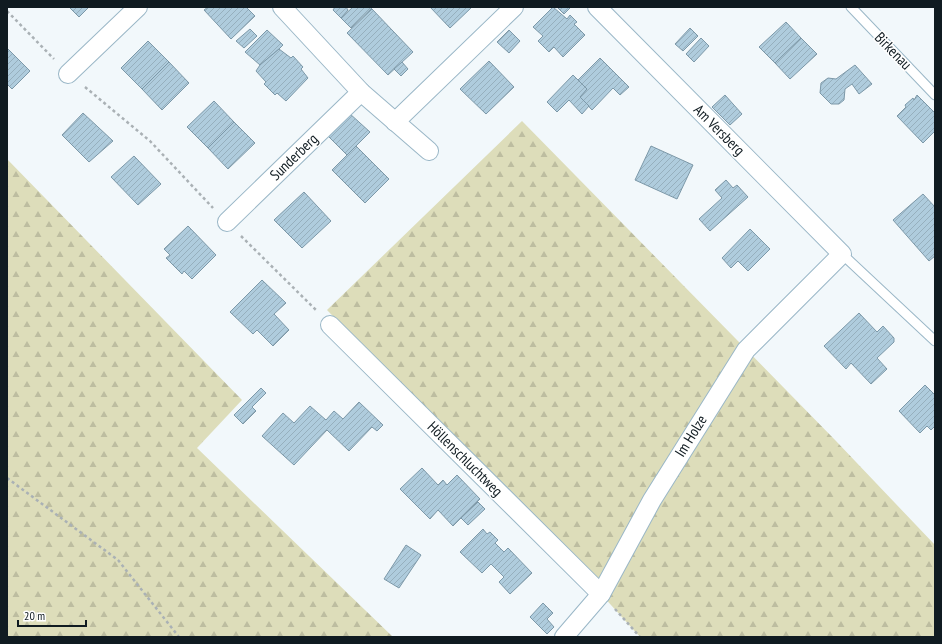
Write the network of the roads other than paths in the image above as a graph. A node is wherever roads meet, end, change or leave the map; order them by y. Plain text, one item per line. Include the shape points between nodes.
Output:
1 (138, 7) edge
2 (282, 7) edge
3 (514, 7) edge
4 (597, 7) edge
5 (851, 7) edge
6 (68, 74) road end
7 (361, 92) junction
8 (935, 95) edge
9 (396, 122) junction
10 (430, 151) dead end
11 (227, 222) road end
12 (842, 254) junction
13 (330, 325) road end
14 (935, 341) edge
15 (601, 594) junction
16 (564, 637) edge

1 - 6 street
2 - 7 street
3 - 9 street
4 - 12 street, Am Versberg
5 - 8 lane, Birkenau
7 - 9 street
7 - 11 street, Sunderberg
9 - 10 street
12 - 14 lane
12 - 15 street, Im Holze via 746,350 652,500
13 - 15 street, Höllenschluchtweg
15 - 16 street, Im Holze

